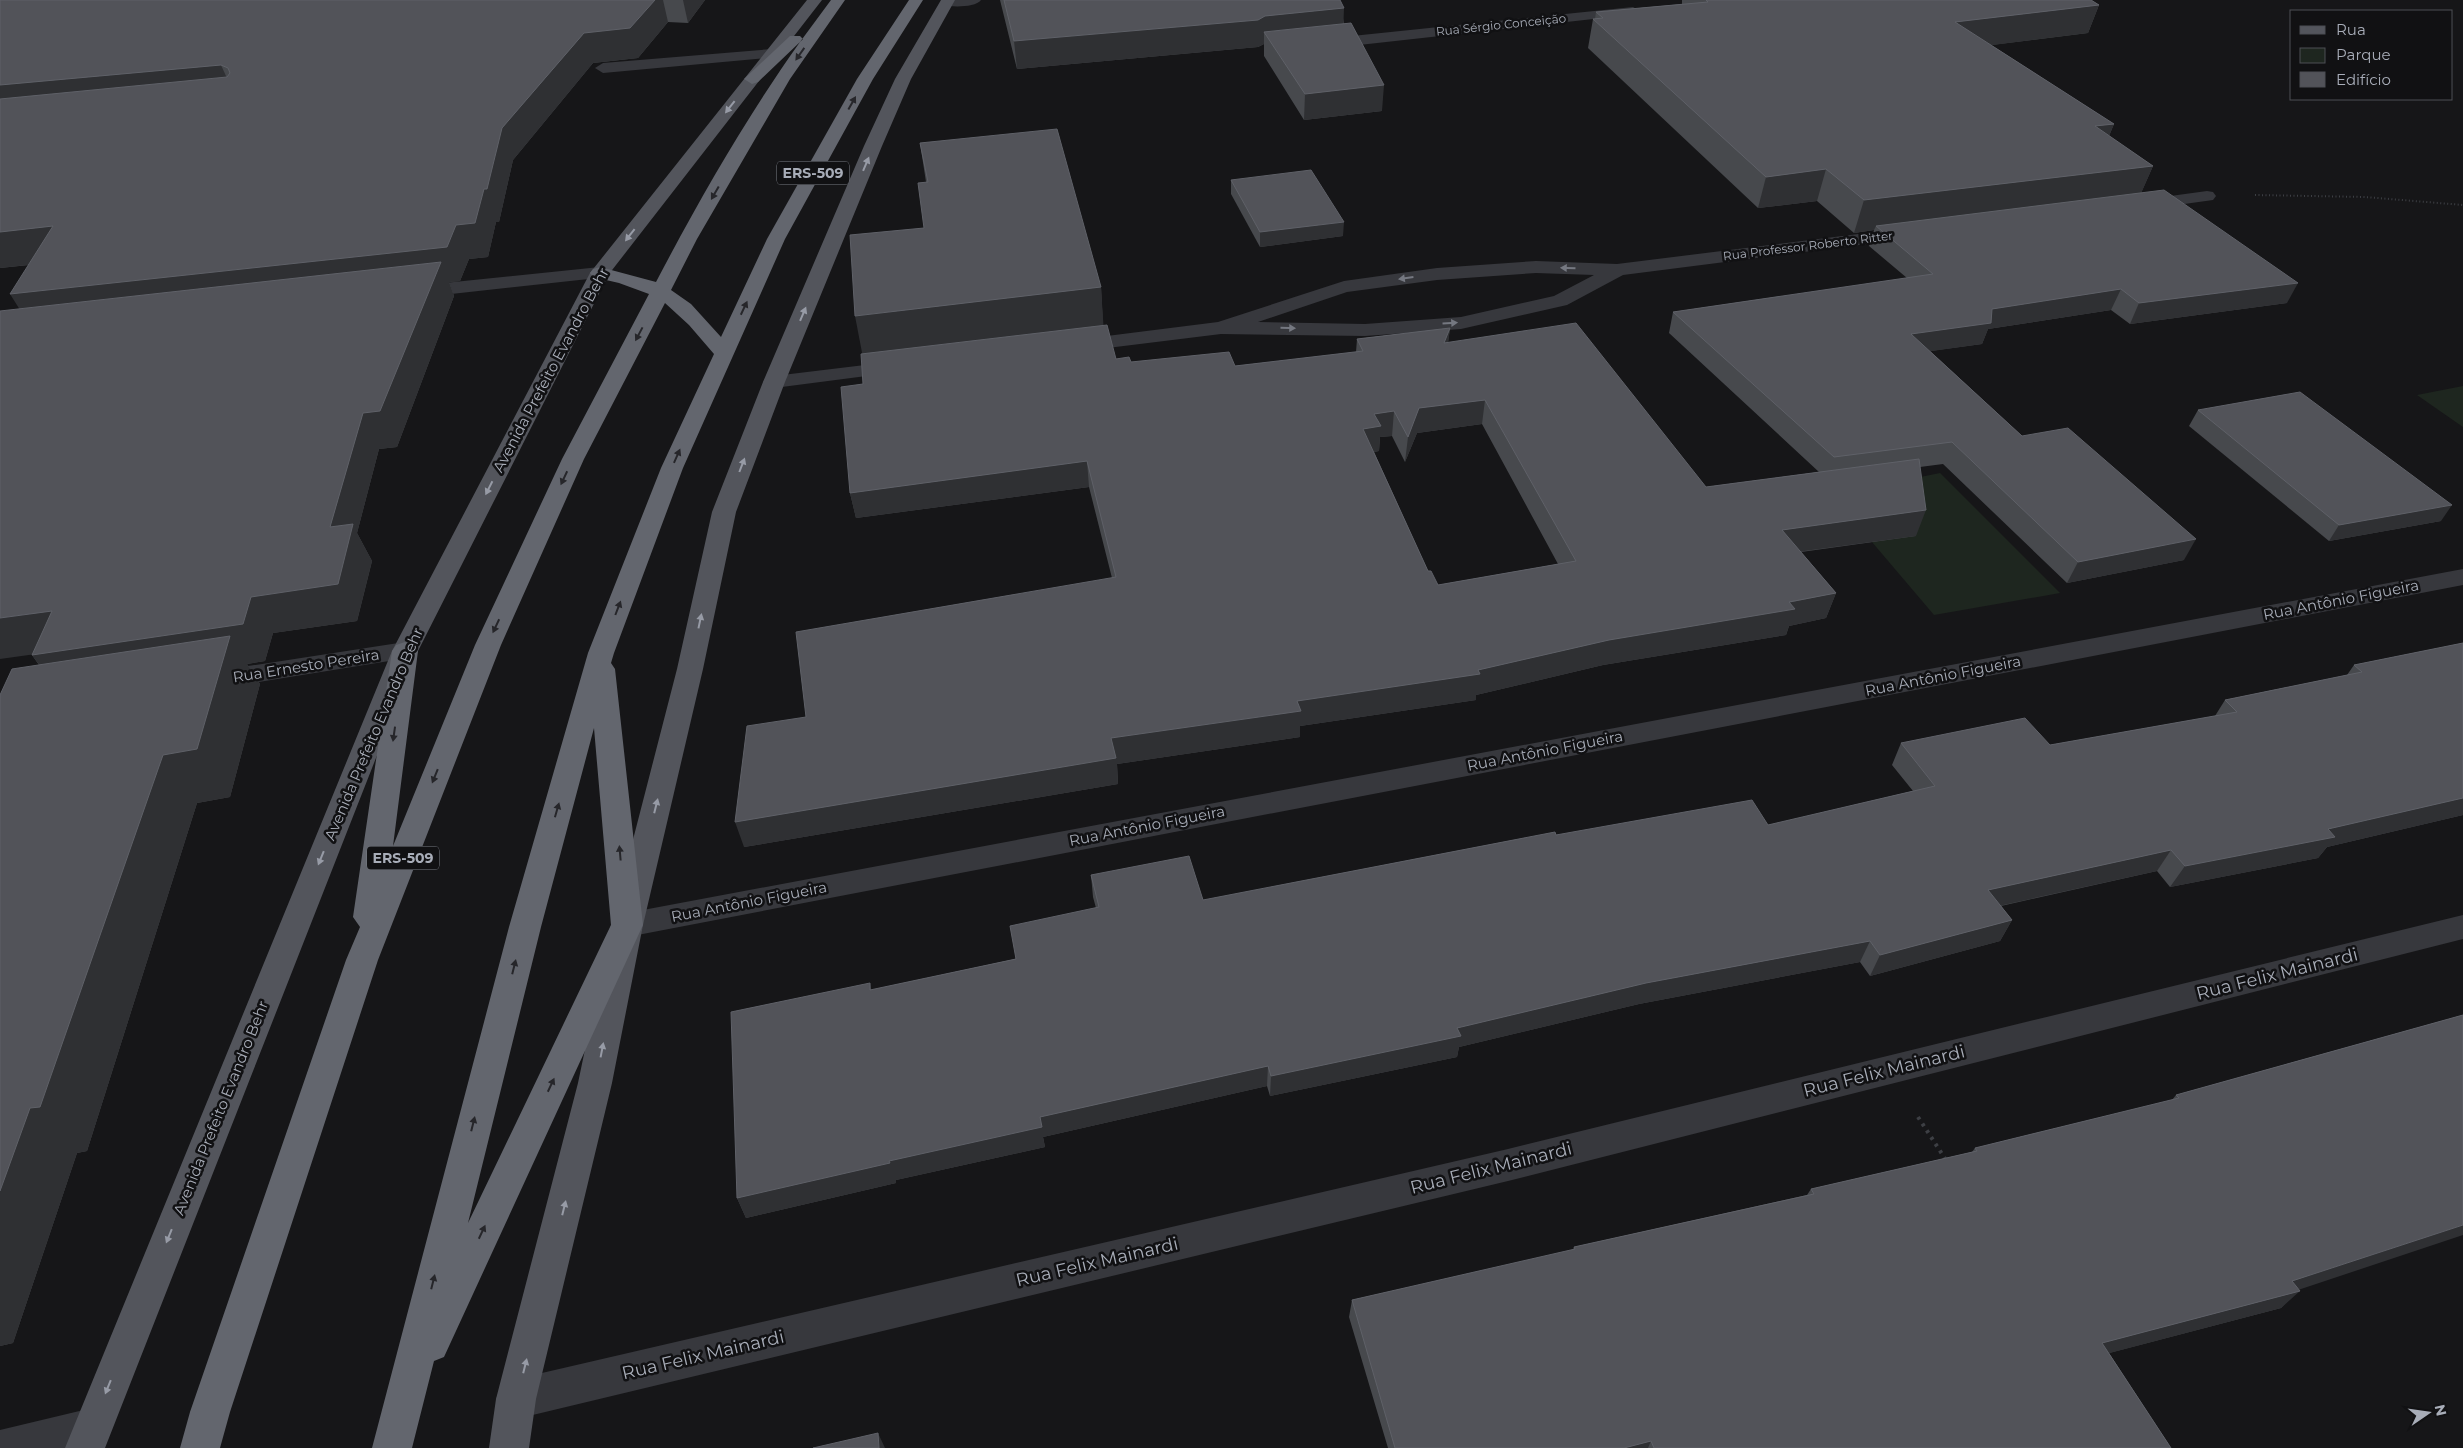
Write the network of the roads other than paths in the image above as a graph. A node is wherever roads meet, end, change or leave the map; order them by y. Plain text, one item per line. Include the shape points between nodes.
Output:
1 (814, 0) edge
2 (833, 0) edge
3 (838, 0) edge
4 (916, 0) edge
5 (974, 0) edge
6 (947, 1) edge
7 (1648, 9) edge
8 (1304, 46) edge
9 (772, 54) junction
10 (603, 68) edge
11 (752, 79) junction
12 (2206, 196) road end
13 (2119, 207) edge
14 (1925, 232) edge
15 (1617, 270) junction
16 (600, 274) junction
17 (661, 290) junction
18 (399, 294) edge
19 (1221, 328) junction
20 (1056, 348) edge
21 (724, 353) junction
22 (920, 364) edge
23 (774, 382) junction
24 (2463, 577) edge
25 (405, 651) junction
26 (601, 653) junction
27 (188, 685) edge
28 (627, 925) junction
29 (2463, 927) edge
30 (362, 960) junction
31 (516, 1399) junction
32 (401, 1403) junction
33 (88, 1438) edge
34 (6, 1448) edge
35 (200, 1448) edge
36 (392, 1448) edge
37 (509, 1448) edge

1 - 9 main road, Avenida Prefeito Evandro Behr / ERS-509
2 - 11 highway, ERS-509
3 -> 17 highway, ERS-509 via 782,79
21 -> 4 highway, ERS-509 via 776,239 865,79
5 - 6 street
23 -> 6 main road, ERS-509 via 903,80
7 - 8 street, Rua Sérgio Conceição
9 - 10 street
9 - 11 main road, Avenida Prefeito Evandro Behr / ERS-509
11 -> 16 main road, Avenida Prefeito Evandro Behr / ERS-509
12 - 13 street
14 - 15 street, Rua Professor Roberto Ritter
15 -> 19 street, Rua Professor Roberto Ritter via 1536,267 1428,275 1344,287
19 -> 15 street, Rua Professor Roberto Ritter via 1365,330 1461,322 1560,301
16 - 17 highway via 633,279
16 - 18 street
16 -> 25 main road, Avenida Prefeito Evandro Behr / ERS-509
17 - 21 highway via 684,307
17 -> 30 highway, ERS-509 via 573,459 488,645
19 - 20 street, Rua Professor Roberto Ritter
26 -> 21 highway, ERS-509 via 672,468
22 - 23 street
28 -> 23 main road, ERS-509 via 690,669 724,512
24 - 28 street, Rua Antônio Figueira
25 - 27 street, Rua Ernesto Pereira
25 -> 30 highway, ERS-509
25 -> 33 main road, Avenida Prefeito Evandro Behr / ERS-509
28 -> 26 highway, ERS-509
32 -> 26 highway, ERS-509 via 525,927
31 -> 28 main road, ERS-509 via 595,1082
32 -> 28 highway, ERS-509
29 - 31 street, Rua Felix Mainardi via 1508,1165
30 - 35 highway, ERS-509
31 - 37 main road, ERS-509
32 - 36 highway, ERS-509
33 - 34 street

